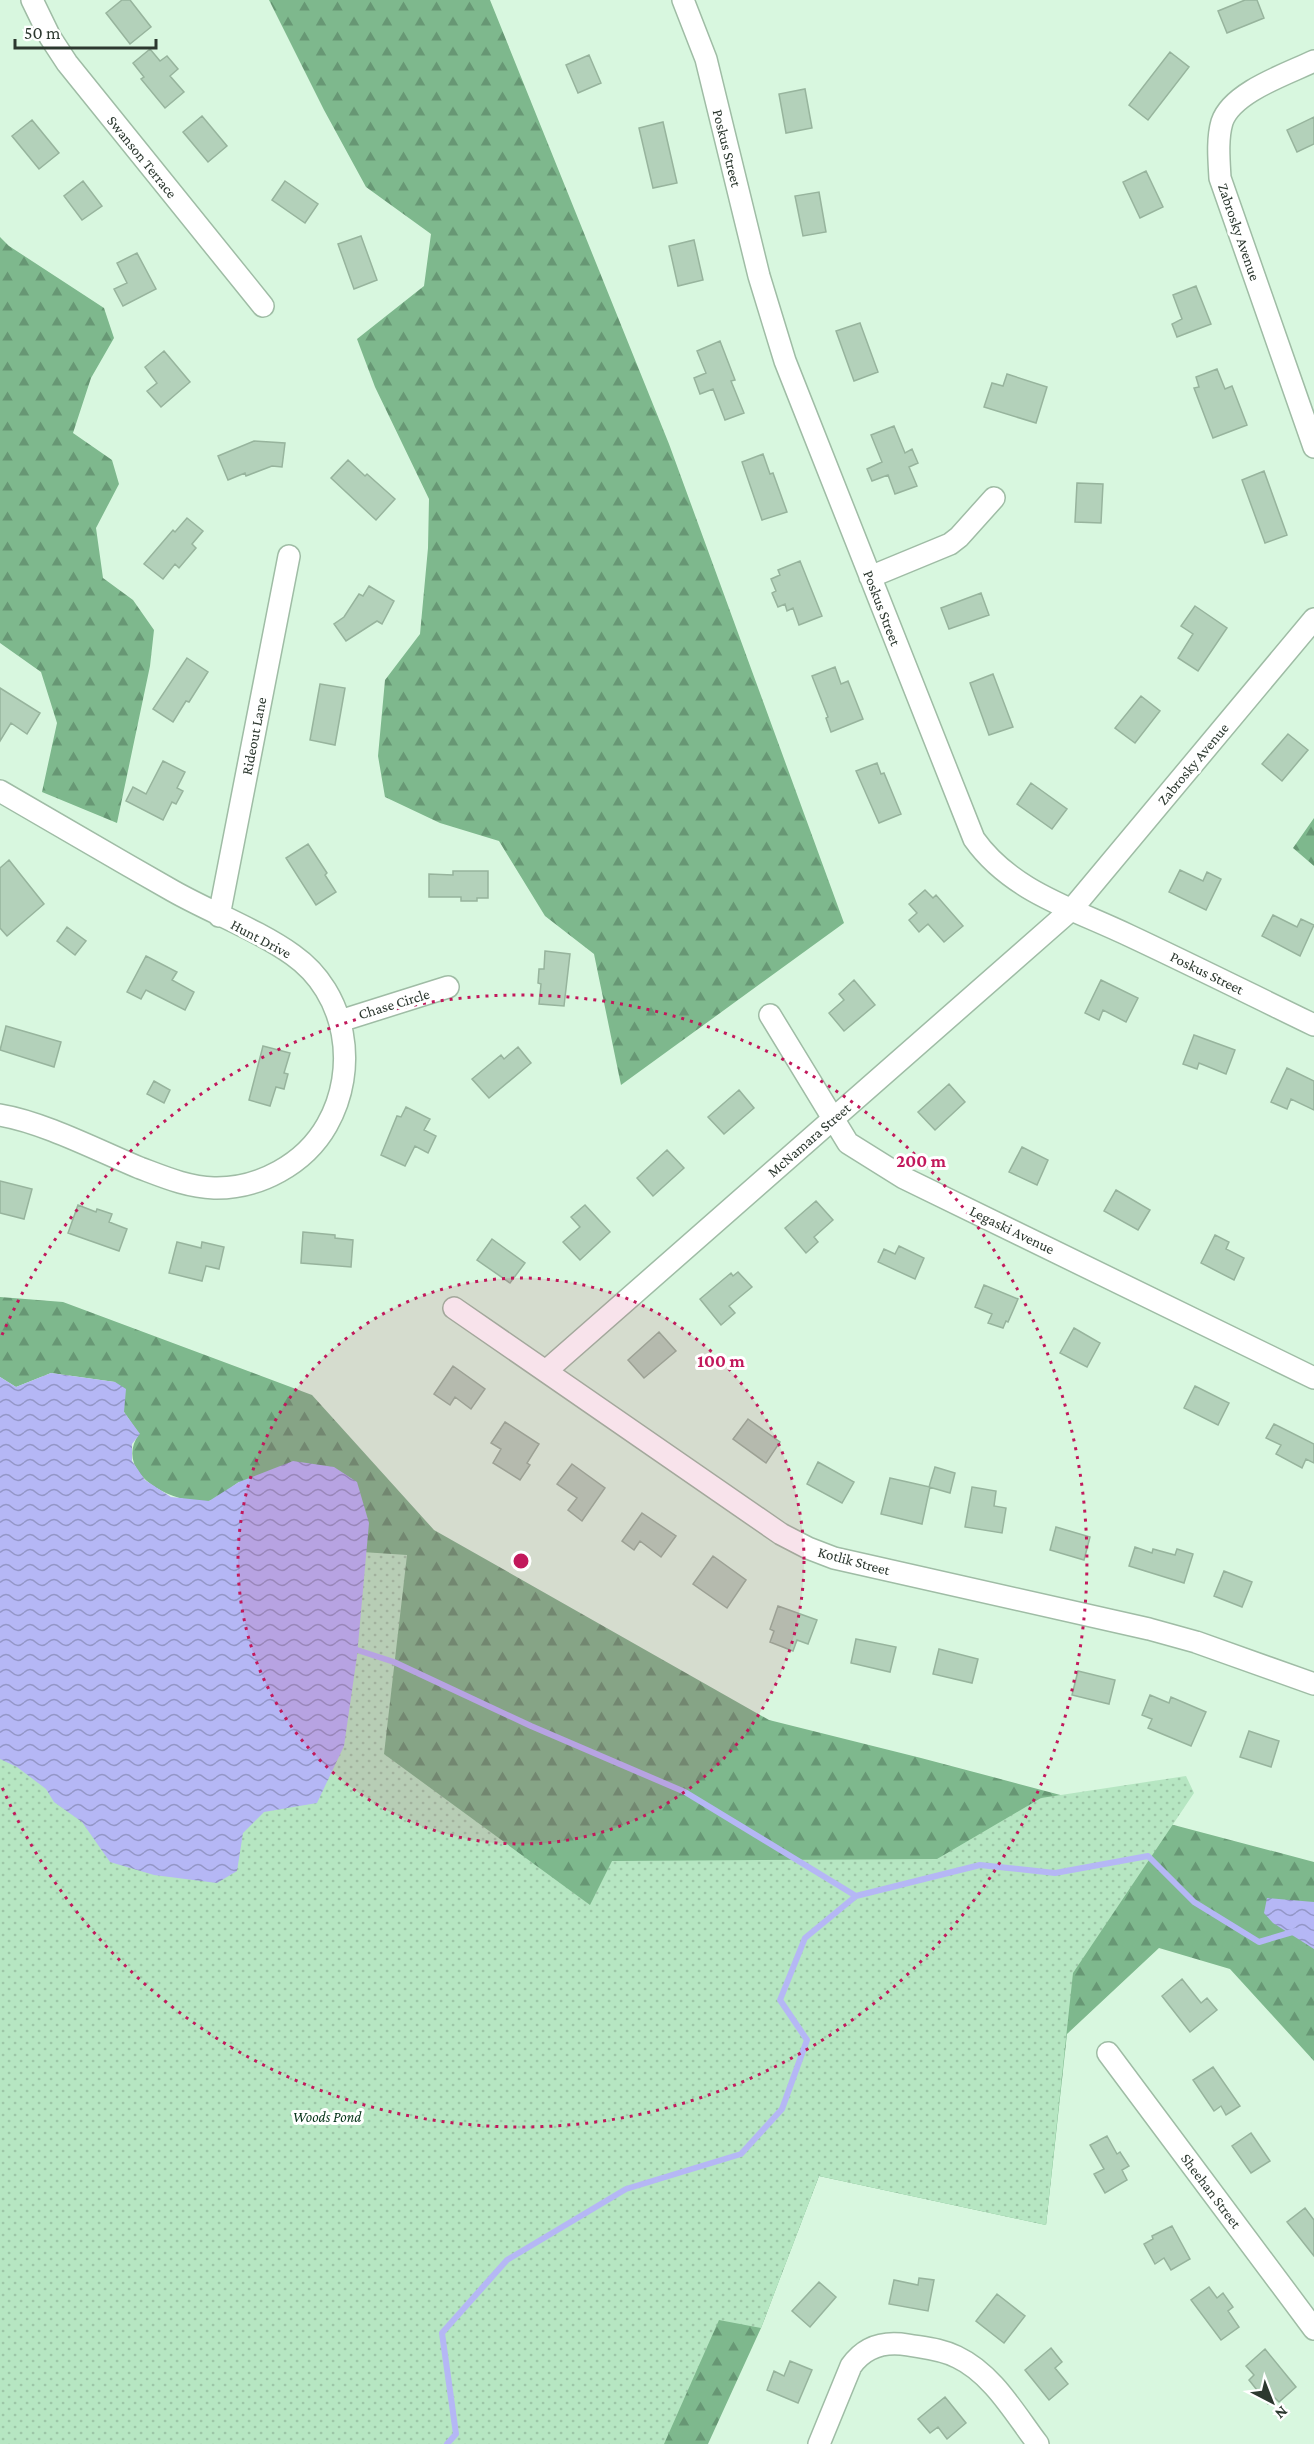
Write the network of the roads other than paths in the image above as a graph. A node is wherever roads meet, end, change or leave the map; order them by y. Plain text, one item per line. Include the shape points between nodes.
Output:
1 (32, 0) edge
2 (683, 0) edge
3 (1314, 61) edge
4 (263, 306) dead end
5 (1314, 447) edge
6 (994, 498) dead end
7 (289, 556) dead end
8 (870, 577) junction
9 (1314, 619) edge
10 (0, 791) edge
11 (1072, 909) junction
12 (219, 916) junction
13 (448, 987) dead end
14 (770, 1015) dead end
15 (340, 1021) junction
16 (1314, 1025) edge
17 (0, 1115) edge
18 (832, 1119) junction
19 (454, 1308) dead end
20 (546, 1371) junction
21 (1314, 1378) edge
22 (1314, 1684) edge
23 (1108, 2053) dead end
24 (1314, 2329) edge
25 (819, 2444) edge
26 (1038, 2444) edge

1 - 4 street, Swanson Terrace via 67,63
2 - 8 street, Poskus Street via 706,59 759,276 785,361
3 - 5 street, Zabrosky Avenue via 1234,102 1222,121 1219,145 1220,178
6 - 8 street via 950,544
7 - 12 street, Rideout Lane
8 - 11 street, Poskus Street via 974,839 987,857 1016,882
9 - 11 street, Zabrosky Avenue
10 - 12 street, Hunt Drive
11 - 16 street, Poskus Street
11 - 18 street, McNamara Street
12 - 15 street, Hunt Drive via 294,956 318,978
13 - 15 street, Chase Circle
14 - 18 street, Legaski Avenue
15 - 17 street, Hunt Drive via 345,1069 339,1100 315,1142 291,1164 263,1180 215,1188 183,1184 31,1123
18 - 20 street, McNamara Street
18 - 21 street, Legaski Avenue via 848,1143 904,1178
19 - 20 street, Kotlik Street
20 - 22 street, Kotlik Street via 773,1528 808,1548 866,1567 1149,1629
23 - 24 street, Sheehan Street
25 - 26 street via 851,2366 858,2356 886,2343 941,2350 977,2369

